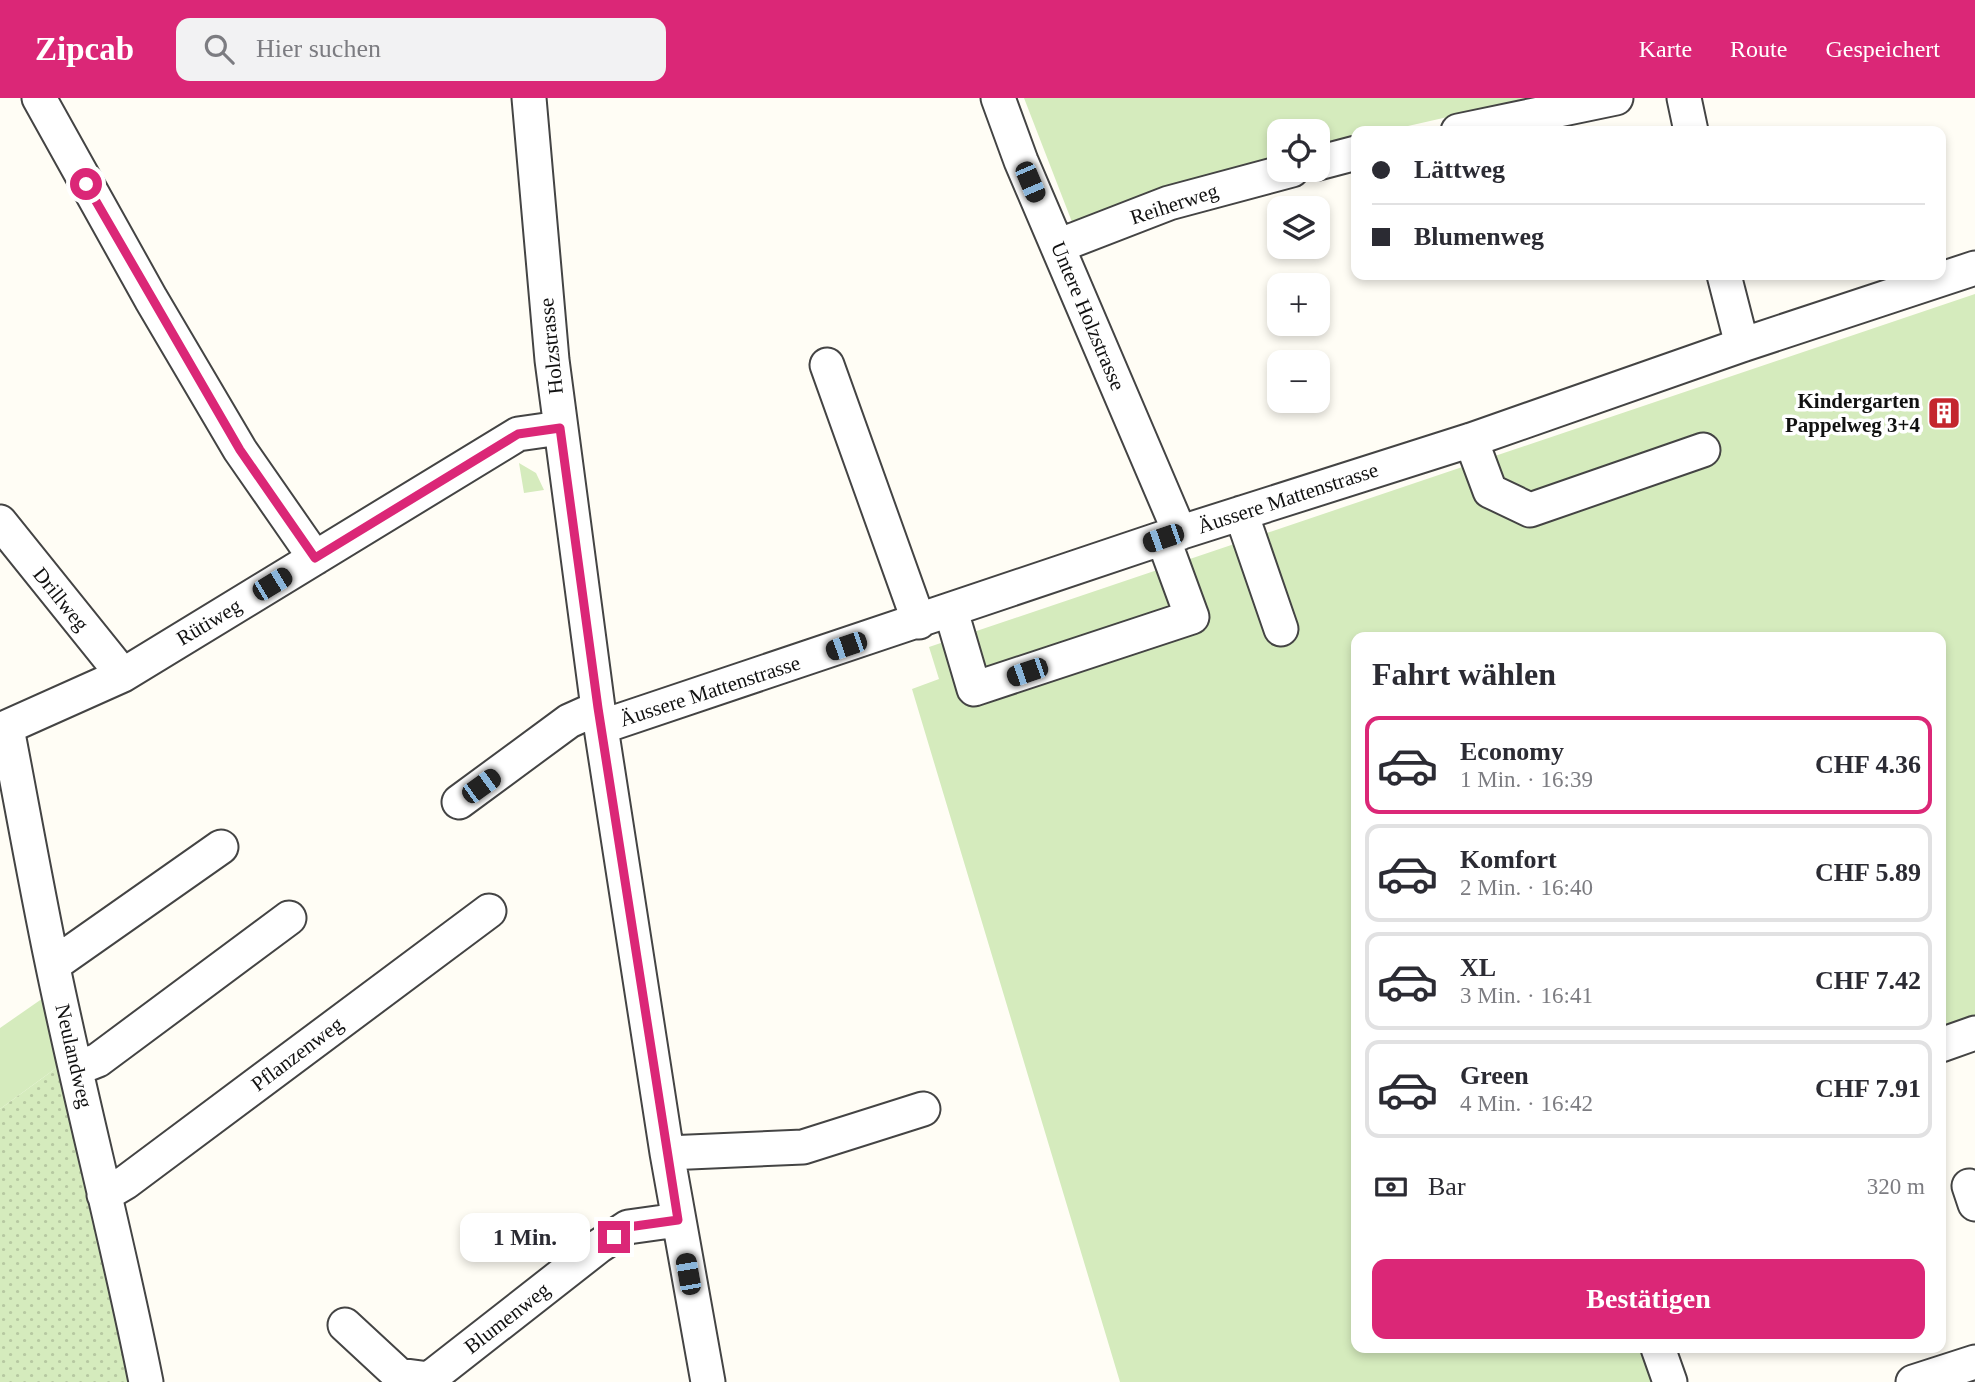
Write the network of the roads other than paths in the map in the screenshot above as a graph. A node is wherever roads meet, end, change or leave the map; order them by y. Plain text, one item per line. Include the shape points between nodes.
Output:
1 (39, 98) edge
2 (529, 98) edge
3 (998, 98) edge
4 (1616, 98) edge
5 (1684, 98) edge
6 (1482, 126) edge
7 (1690, 126) edge
8 (1351, 154) edge
9 (1330, 160) edge
10 (1267, 177) edge
11 (1058, 246) junction
12 (1975, 268) edge
13 (1946, 278) edge
14 (1725, 280) edge
15 (1939, 280) edge
16 (1742, 345) junction
17 (827, 365) dead end
18 (560, 428) junction
19 (1471, 440) junction
20 (1703, 450) dead end
21 (1241, 513) junction
22 (0, 522) edge
23 (1172, 535) junction
24 (315, 558) junction
25 (951, 611) junction
26 (919, 622) junction
27 (1282, 629) dead end
28 (123, 675) junction
29 (599, 717) junction
30 (4, 729) edge
31 (459, 802) dead end
32 (222, 846) dead end
33 (489, 911) dead end
34 (289, 918) dead end
35 (53, 965) junction
36 (1975, 1033) edge
37 (1946, 1043) edge
38 (78, 1068) junction
39 (923, 1110) dead end
40 (667, 1153) junction
41 (104, 1195) junction
42 (678, 1220) junction
43 (345, 1325) dead end
44 (1660, 1353) edge
45 (1975, 1364) edge
46 (146, 1382) edge
47 (708, 1382) edge
48 (1670, 1382) edge
49 (1913, 1382) edge

1 - 24 street via 240,450
2 - 18 street, Holzstrasse
3 - 11 street, Untere Holzstrasse
4 - 6 street
5 - 7 street
8 - 9 street
10 - 11 street, Reiherweg via 1169,203
11 - 23 street, Untere Holzstrasse
12 - 13 street, Äussere Mattenstrasse
14 - 16 street
15 - 16 street, Äussere Mattenstrasse
16 - 19 street, Äussere Mattenstrasse
17 - 26 street
18 - 24 street, Rütiweg via 518,434
18 - 29 street, Holzstrasse
19 - 20 street via 1490,491 1530,510
19 - 21 street, Äussere Mattenstrasse
21 - 23 street, Äussere Mattenstrasse
21 - 27 street
22 - 28 street, Drillweg
23 - 25 street, Äussere Mattenstrasse
23 - 25 street, Untere Holzstrasse via 1192,617 974,690
24 - 28 street, Rütiweg
25 - 26 street, Äussere Mattenstrasse
26 - 29 street, Äussere Mattenstrasse
28 - 30 street, Rütiweg
29 - 31 street, Äussere Mattenstrasse via 569,721
29 - 40 street, Holzstrasse
30 - 35 street, Neulandweg
32 - 35 street
33 - 41 street, Pflanzenweg
34 - 38 street via 98,1060
35 - 38 street, Neulandweg
36 - 37 street
38 - 41 street, Neulandweg
39 - 40 street via 803,1147
40 - 42 street, Holzstrasse
41 - 46 street, Neulandweg
42 - 43 street, Blumenweg via 628,1227 429,1379 399,1375
42 - 47 street, Holzstrasse
44 - 48 street
45 - 49 street

